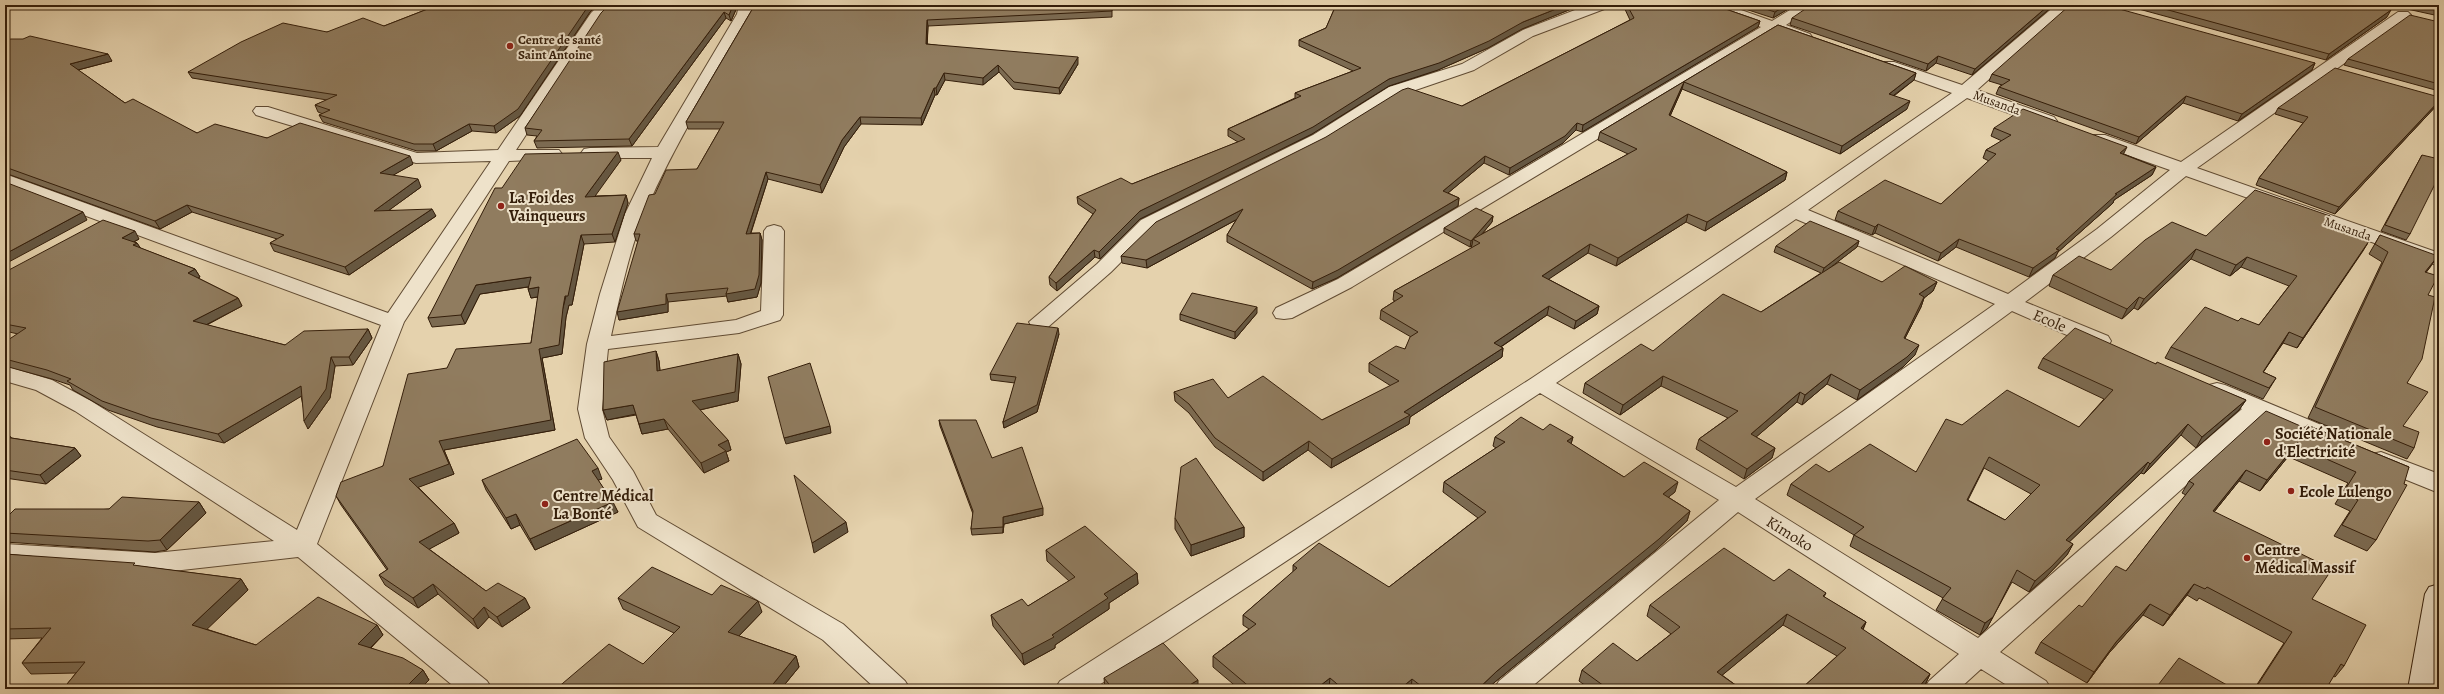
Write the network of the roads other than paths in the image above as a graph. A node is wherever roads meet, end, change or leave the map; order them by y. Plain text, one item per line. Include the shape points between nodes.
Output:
1 (608, 5) edge
2 (746, 5) edge
3 (1602, 5) edge
4 (1713, 5) edge
5 (1809, 5) edge
6 (2065, 5) edge
7 (2401, 14) dead end
8 (1773, 26) junction
9 (1817, 41) edge
10 (1869, 58) edge
11 (2304, 62) edge
12 (2327, 68) junction
13 (2349, 74) edge
14 (1966, 91) junction
15 (262, 111) dead end
16 (2063, 126) edge
17 (2085, 134) edge
18 (664, 152) junction
19 (503, 154) junction
20 (2182, 170) junction
21 (5, 180) edge
22 (1794, 210) junction
23 (107, 219) junction
24 (86, 230) edge
25 (774, 231) dead end
26 (2439, 260) edge
27 (2010, 303) junction
28 (1284, 313) dead end
29 (393, 322) junction
30 (1040, 322) dead end
31 (598, 344) junction
32 (2120, 349) edge
33 (5, 373) edge
34 (1540, 383) junction
35 (2200, 383) edge
36 (2258, 408) junction
37 (2439, 484) edge
38 (1737, 499) junction
39 (303, 546) junction
40 (5, 554) edge
41 (2439, 594) edge
42 (1979, 653) junction
43 (477, 689) edge
44 (895, 689) edge
45 (1070, 689) edge
46 (1509, 689) edge
47 (1939, 689) edge
48 (2036, 689) edge
49 (2423, 689) edge

1 - 19 street via 596,16
2 - 18 street via 745,14 730,42
3 - 30 street via 1528,34 1468,67 1395,91 1319,139 1148,224 1104,268
4 - 8 street
5 - 8 street
6 - 14 street
7 - 12 street
8 - 9 street
8 - 28 street via 1345,283
10 - 14 street, Musanda
11 - 12 street
12 - 13 street
12 - 20 street
14 - 16 street, Musanda
14 - 22 street
15 - 19 street via 416,158
17 - 20 street, Musanda
18 - 19 street
18 - 31 street via 635,214 610,294
19 - 29 street
20 - 26 street, Musanda
20 - 27 street via 2104,233
21 - 23 street
22 - 27 street, Ecole
22 - 34 street
23 - 24 street
23 - 29 street
25 - 31 street via 772,315 739,326
27 - 32 street, Ecole
27 - 38 street
29 - 39 street
31 - 44 street via 590,410 596,438 624,477 647,521 833,632
33 - 39 street via 44,385 83,406
34 - 38 street, Kimoko
34 - 45 street
35 - 36 street
36 - 37 street
36 - 42 street
38 - 42 street, Kimoko
38 - 46 street
39 - 40 street via 155,563
39 - 43 street
41 - 49 street
42 - 47 street
42 - 48 street, Kimoko

